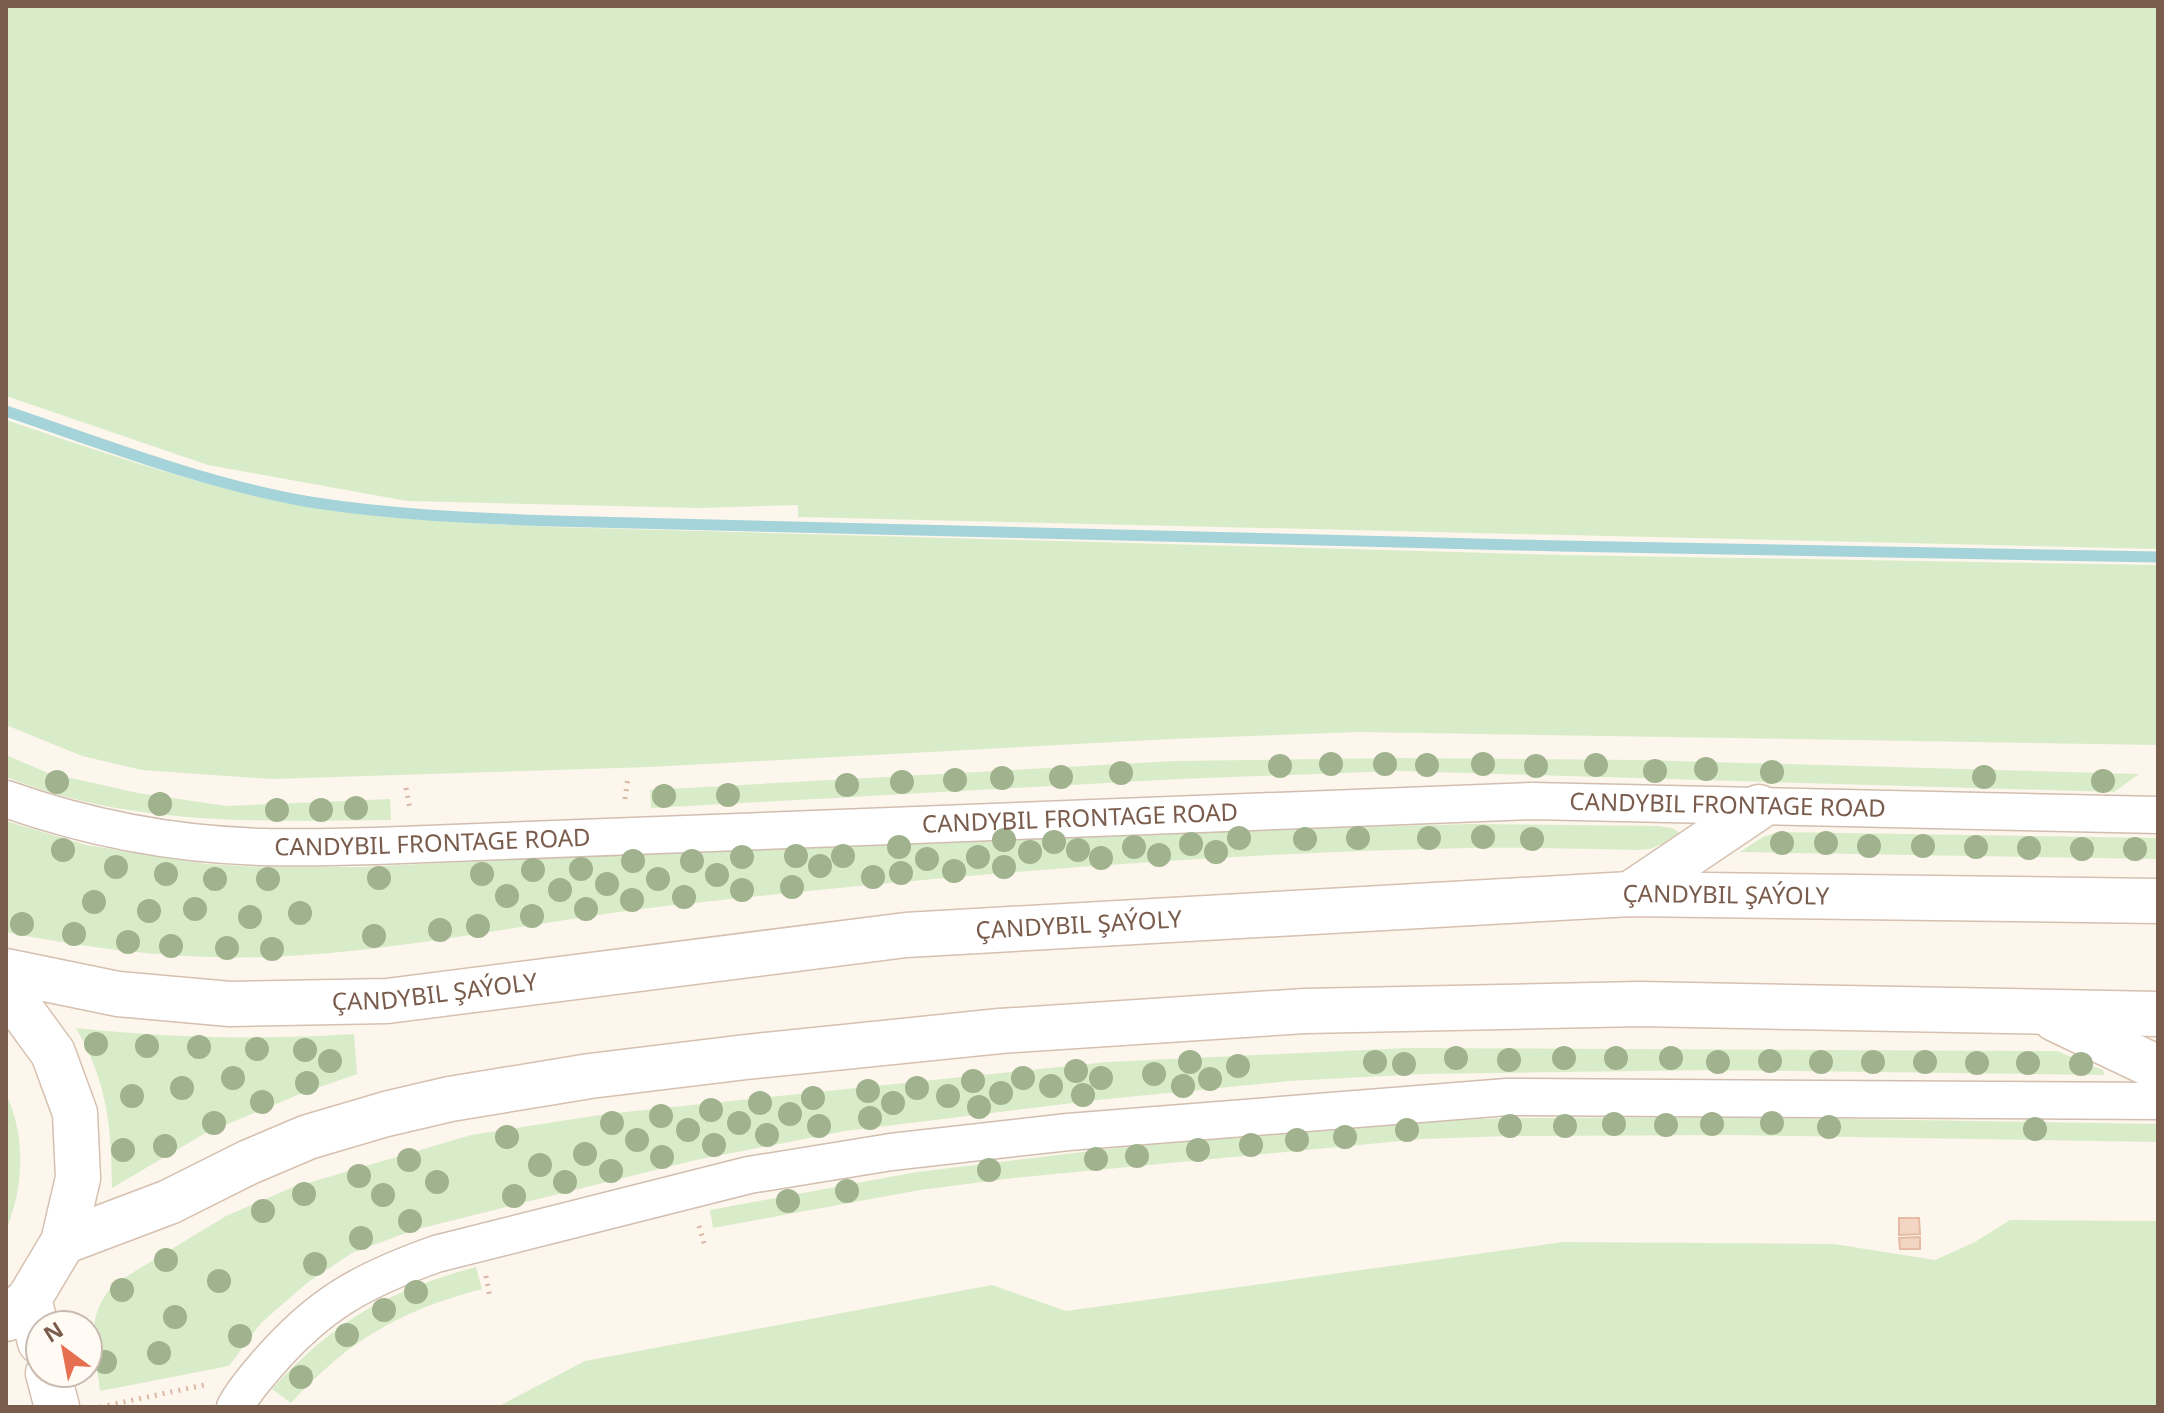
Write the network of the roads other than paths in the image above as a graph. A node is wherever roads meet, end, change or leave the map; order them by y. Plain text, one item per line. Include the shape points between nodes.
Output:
1 (6, 799) edge
2 (1759, 807) junction
3 (2158, 815) edge
4 (1630, 894) junction
5 (2158, 901) edge
6 (6, 971) edge
7 (6, 995) edge
8 (2043, 1012) junction
9 (2158, 1014) edge
10 (2158, 1068) edge
11 (2158, 1101) edge
12 (63, 1242) junction
13 (17, 1309) edge
14 (229, 1394) edge

1 - 2 street, CANDYBIL FRONTAGE ROAD via 147,836 262,847 1532,801
2 - 3 street, CANDYBIL FRONTAGE ROAD
2 - 4 main road
4 - 5 main road, ÇANDYBIL ŞAÝOLY
4 - 6 main road, ÇANDYBIL ŞAÝOLY via 906,935 387,1001 230,1004 118,994
7 - 12 main road via 53,1053 75,1113 78,1178
8 - 9 main road
8 - 10 main road
8 - 12 main road via 1640,1004 1305,1011 1000,1031 746,1057 590,1076 386,1114 308,1137 169,1202
11 - 14 street via 1507,1097 1068,1132 891,1152 749,1175 393,1269 311,1318 244,1391
12 - 13 main road

